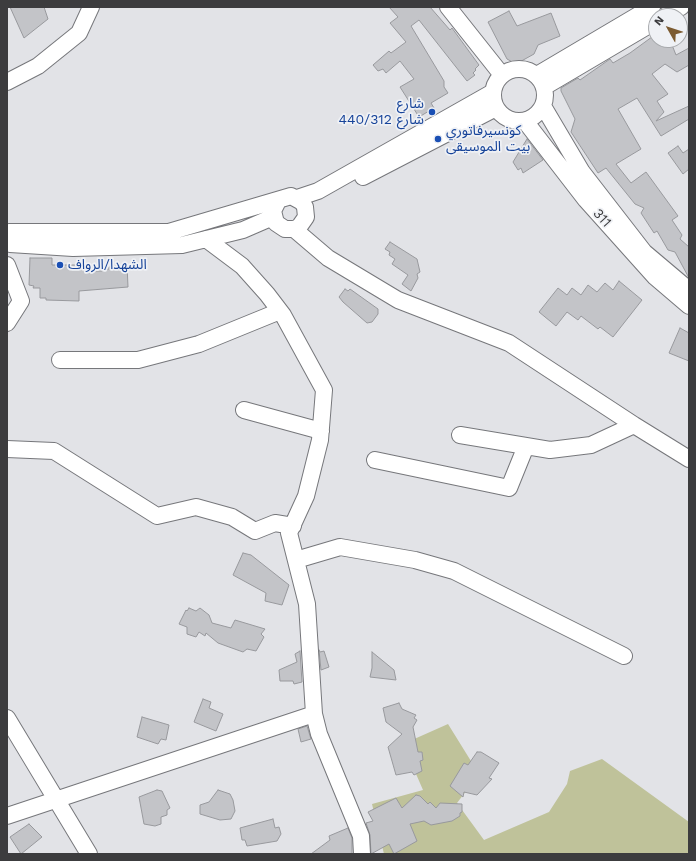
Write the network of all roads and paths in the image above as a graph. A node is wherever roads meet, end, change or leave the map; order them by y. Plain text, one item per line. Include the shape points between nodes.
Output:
1 (91, 7) edge
2 (448, 7) edge
3 (652, 7) edge
4 (648, 25) edge
5 (502, 75) junction
6 (541, 81) junction
7 (7, 82) edge
8 (493, 92) junction
9 (543, 106) junction
10 (496, 108) junction
11 (524, 121) junction
12 (297, 198) junction
13 (278, 201) junction
14 (306, 213) junction
15 (273, 217) junction
16 (294, 229) junction
17 (8, 239) edge
18 (206, 239) junction
19 (7, 265) edge
20 (689, 290) edge
21 (689, 306) edge
22 (280, 311) junction
23 (7, 323) edge
24 (60, 360) dead end
25 (244, 410) dead end
26 (634, 425) junction
27 (321, 431) junction
28 (460, 435) dead end
29 (526, 446) junction
30 (7, 449) edge
31 (375, 460) dead end
32 (689, 460) edge
33 (293, 526) junction
34 (296, 560) junction
35 (624, 656) dead end
36 (314, 714) junction
37 (7, 718) edge
38 (57, 799) junction
39 (7, 816) edge
40 (89, 854) edge
41 (362, 854) edge

1 - 7 street via 79,33 38,66
2 - 5 street
3 - 6 street
4 - 6 street
5 - 6 street via 520,68 529,70
5 - 8 street via 496,82
6 - 9 street via 545,97
8 - 10 street
8 - 12 street via 318,191
9 - 11 street via 533,117
9 - 20 street, 311 via 582,172 644,252
10 - 11 street via 510,120
10 - 14 street via 320,200
11 - 21 street, 311 via 586,200 655,277
12 - 13 street via 285,197
12 - 14 street via 302,202
13 - 15 street
13 - 17 street via 169,232
14 - 16 street via 304,222
15 - 16 street via 280,227
15 - 18 street via 243,230
16 - 26 street via 328,258 398,300 509,343
17 - 18 street via 73,248 182,245
18 - 22 street via 242,266
19 - 23 street via 21,302
22 - 24 street via 200,344 138,360
22 - 27 street via 324,390
25 - 27 street
26 - 29 street via 591,445 550,450
26 - 32 street
27 - 33 street via 306,496
28 - 29 street
29 - 31 street via 509,488
30 - 33 street via 54,451 157,516 196,507 232,517 255,531 275,523
33 - 34 street via 290,533
34 - 35 street via 340,547 415,560 454,571
34 - 36 street via 307,604
36 - 38 street
36 - 41 street via 319,734 361,836
37 - 38 street
38 - 39 street
38 - 40 street

